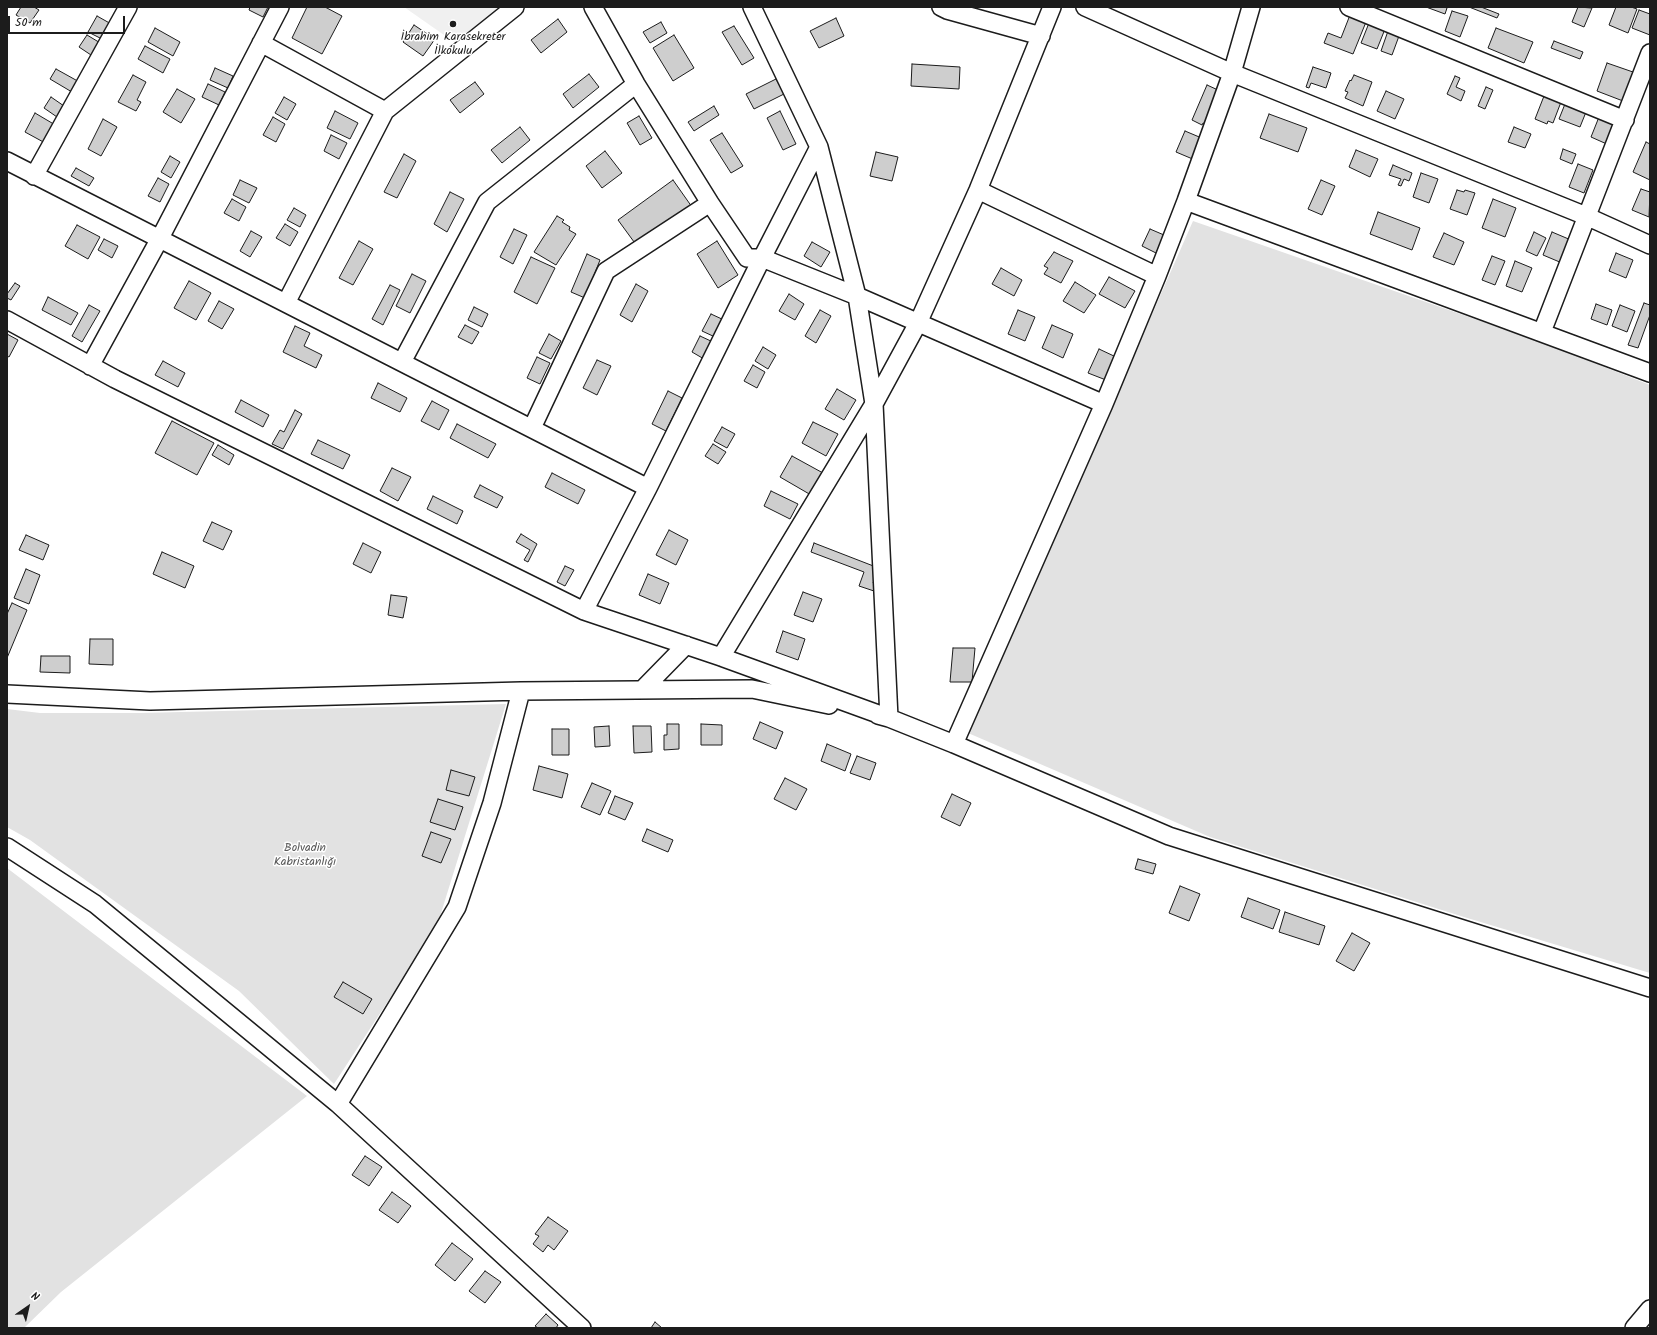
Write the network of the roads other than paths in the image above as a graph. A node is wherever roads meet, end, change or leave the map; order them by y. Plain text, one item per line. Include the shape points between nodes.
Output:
1 (128, 7) edge
2 (280, 7) edge
3 (515, 7) edge
4 (593, 7) edge
5 (752, 7) edge
6 (941, 7) edge
7 (1052, 7) edge
8 (1085, 7) edge
9 (1252, 7) edge
10 (1349, 7) edge
11 (1041, 36) junction
12 (261, 43) junction
13 (1650, 53) edge
14 (1232, 73) junction
15 (636, 84) junction
16 (385, 111) junction
17 (1625, 120) junction
18 (819, 147) junction
19 (7, 161) edge
20 (34, 176) junction
21 (978, 190) junction
22 (1186, 201) junction
23 (710, 203) junction
24 (1586, 216) junction
25 (159, 240) junction
26 (1650, 245) edge
27 (762, 258) junction
28 (1157, 276) junction
29 (857, 296) junction
30 (286, 302) junction
31 (7, 320) edge
32 (918, 323) junction
33 (1542, 332) junction
34 (402, 362) junction
35 (90, 366) junction
36 (1650, 373) edge
37 (874, 404) junction
38 (1104, 404) junction
39 (532, 428) junction
40 (648, 488) junction
41 (584, 611) junction
42 (686, 645) junction
43 (722, 657) junction
44 (642, 690) junction
45 (521, 691) junction
46 (7, 694) edge
47 (888, 718) junction
48 (954, 744) junction
49 (7, 847) edge
50 (1650, 988) edge
51 (338, 1104) junction
52 (1650, 1308) edge
53 (578, 1327) edge
54 (1634, 1328) edge

1 - 20 street
2 - 12 street
3 - 16 street
4 - 15 street
5 - 18 street
6 - 11 street
7 - 11 street
8 - 14 street
9 - 14 street
10 - 17 street
11 - 21 street
12 - 16 street
12 - 25 street
13 - 17 street
14 - 22 street
14 - 24 street
15 - 23 street
15 - 34 street via 487,202
16 - 30 street
17 - 24 street
18 - 27 street
18 - 29 street
19 - 20 street
20 - 25 street
21 - 28 street
21 - 32 street
22 - 28 street
22 - 33 street
23 - 27 street via 747,258
23 - 39 street via 606,271
24 - 26 street
24 - 33 street
25 - 30 street
25 - 35 street
27 - 29 street
27 - 40 street
28 - 38 street
29 - 32 street
29 - 37 street
30 - 34 street
31 - 35 street
32 - 37 street
32 - 38 street
33 - 36 street
34 - 39 street
35 - 41 street
37 - 43 street
37 - 47 street
38 - 48 street
39 - 40 street
40 - 41 street
41 - 42 street
42 - 43 street
42 - 44 street
43 - 47 street
44 - 45 street
44 - 47 street via 752,689
45 - 46 street via 150,701
45 - 51 street via 492,803 457,907
47 - 48 street
48 - 50 street via 1169,836
49 - 51 street via 95,904
51 - 53 street
52 - 54 street

